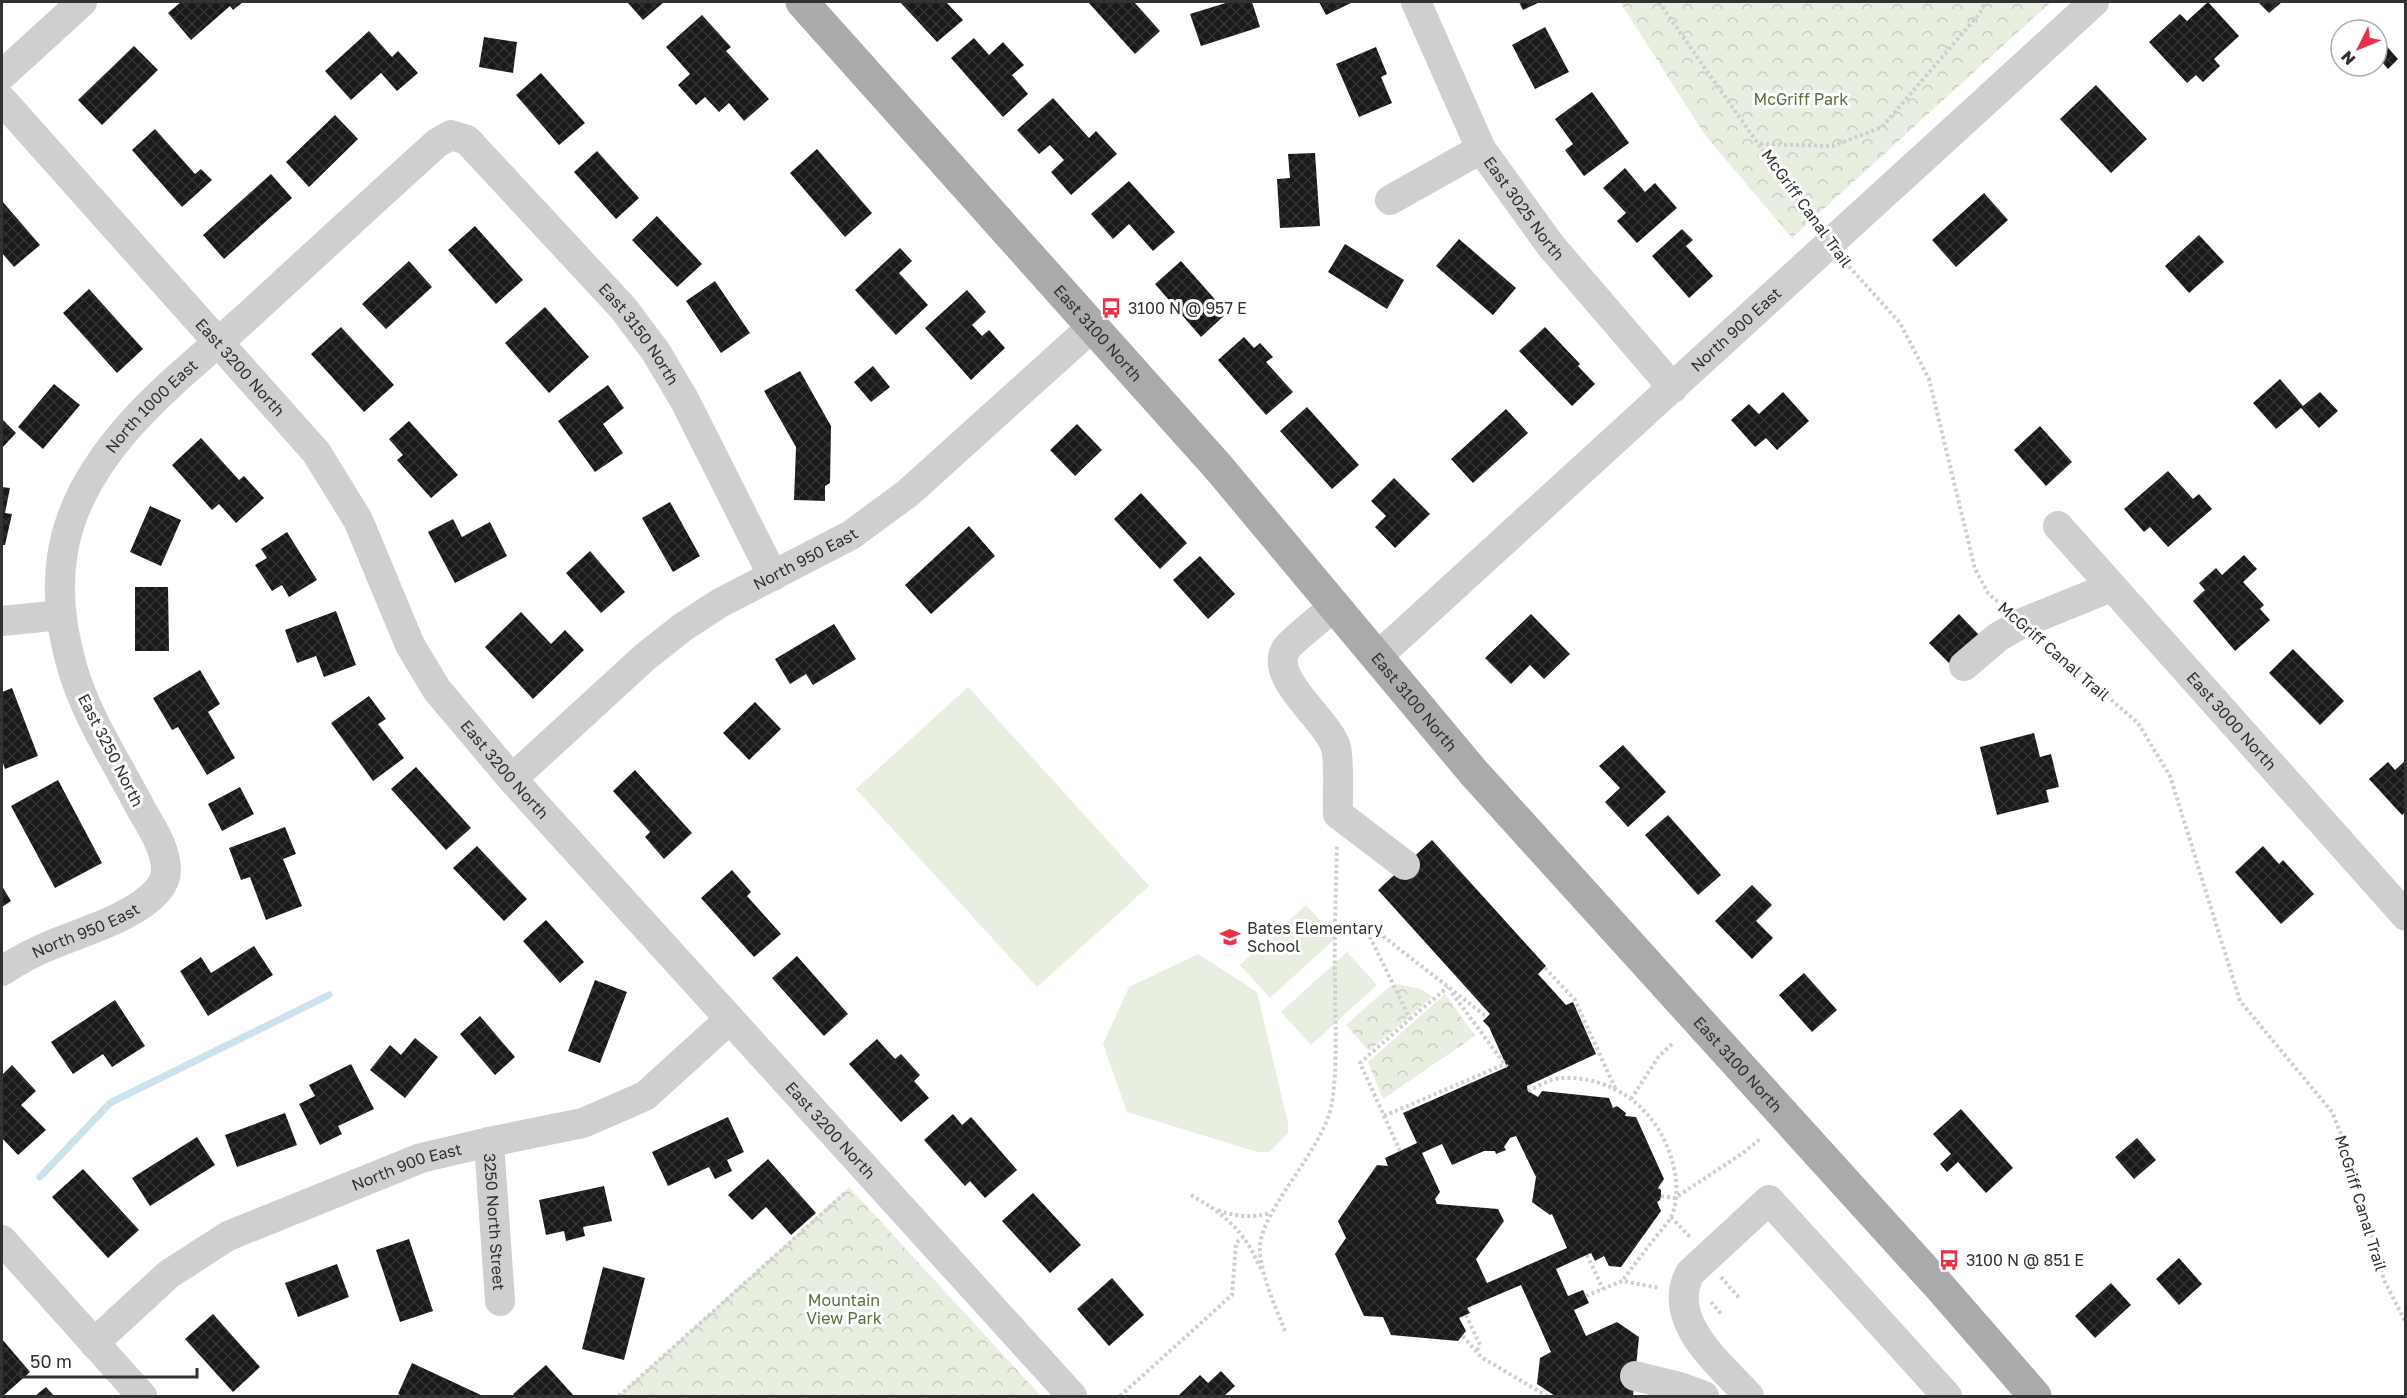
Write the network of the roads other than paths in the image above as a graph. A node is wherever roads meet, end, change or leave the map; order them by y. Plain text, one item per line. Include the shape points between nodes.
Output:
1 (82, 2) edge
2 (801, 2) edge
3 (1416, 2) edge
4 (2094, 2) edge
5 (2, 75) edge
6 (2, 100) edge
7 (451, 135) joint
8 (1481, 149) junction
9 (1390, 200) dead end
10 (1092, 327) junction
11 (218, 343) junction
12 (1673, 388) junction
13 (2058, 526) dead end
14 (773, 576) junction
15 (2111, 586) junction
16 (1335, 606) junction
17 (61, 615) junction
18 (2, 621) edge
19 (1377, 657) junction
20 (1964, 666) dead end
21 (512, 779) junction
22 (1405, 865) dead end
23 (164, 882) joint
24 (2406, 916) edge
25 (2, 971) edge
26 (730, 1019) junction
27 (489, 1142) junction
28 (2, 1240) edge
29 (500, 1301) dead end
30 (94, 1343) junction
31 (1635, 1376) dead end
32 (142, 1396) edge
33 (1072, 1396) edge
34 (1704, 1396) edge
35 (1749, 1396) edge
36 (1947, 1396) edge
37 (2035, 1396) edge

1 - 5 street
2 - 10 main road, East 3100 North
3 - 8 street, East 3025 North
4 - 12 street, North 900 East
6 - 11 street, East 3200 North
7 - 11 street, North 1000 East via 437,143
7 - 14 street, East 3150 North via 467,140 623,308 656,352 685,401
8 - 9 street
8 - 12 street, East 3025 North via 1551,246
10 - 14 street, North 950 East via 908,493 851,535
10 - 16 main road, East 3100 North via 1219,468
11 - 17 street, North 1000 East via 130,425 87,483 71,519 64,553 59,584
11 - 21 street, East 3200 North via 316,452 358,520 410,645 431,681
12 - 19 street, North 900 East
13 - 15 street, East 3000 North
14 - 21 street, North 950 East via 683,627
15 - 20 street via 2022,623 1998,637
15 - 24 street, East 3000 North
16 - 19 main road, East 3100 North
16 - 22 street via 1286,649 1283,663 1288,682 1328,731 1336,749 1338,814
17 - 18 street
17 - 23 street, East 3250 North via 83,699 154,833 166,869
19 - 37 main road, East 3100 North via 1474,773
21 - 26 street, East 3200 North
23 - 25 street, North 950 East via 126,914 46,947
26 - 27 street, North 900 East via 645,1096 583,1123
26 - 33 street, East 3200 North
27 - 29 street, 3250 North Street
27 - 30 street, North 900 East via 420,1158 228,1236 170,1274
28 - 30 street
30 - 32 street
31 - 34 street
35 - 36 street via 1691,1328 1683,1299 1684,1284 1690,1273 1768,1200

